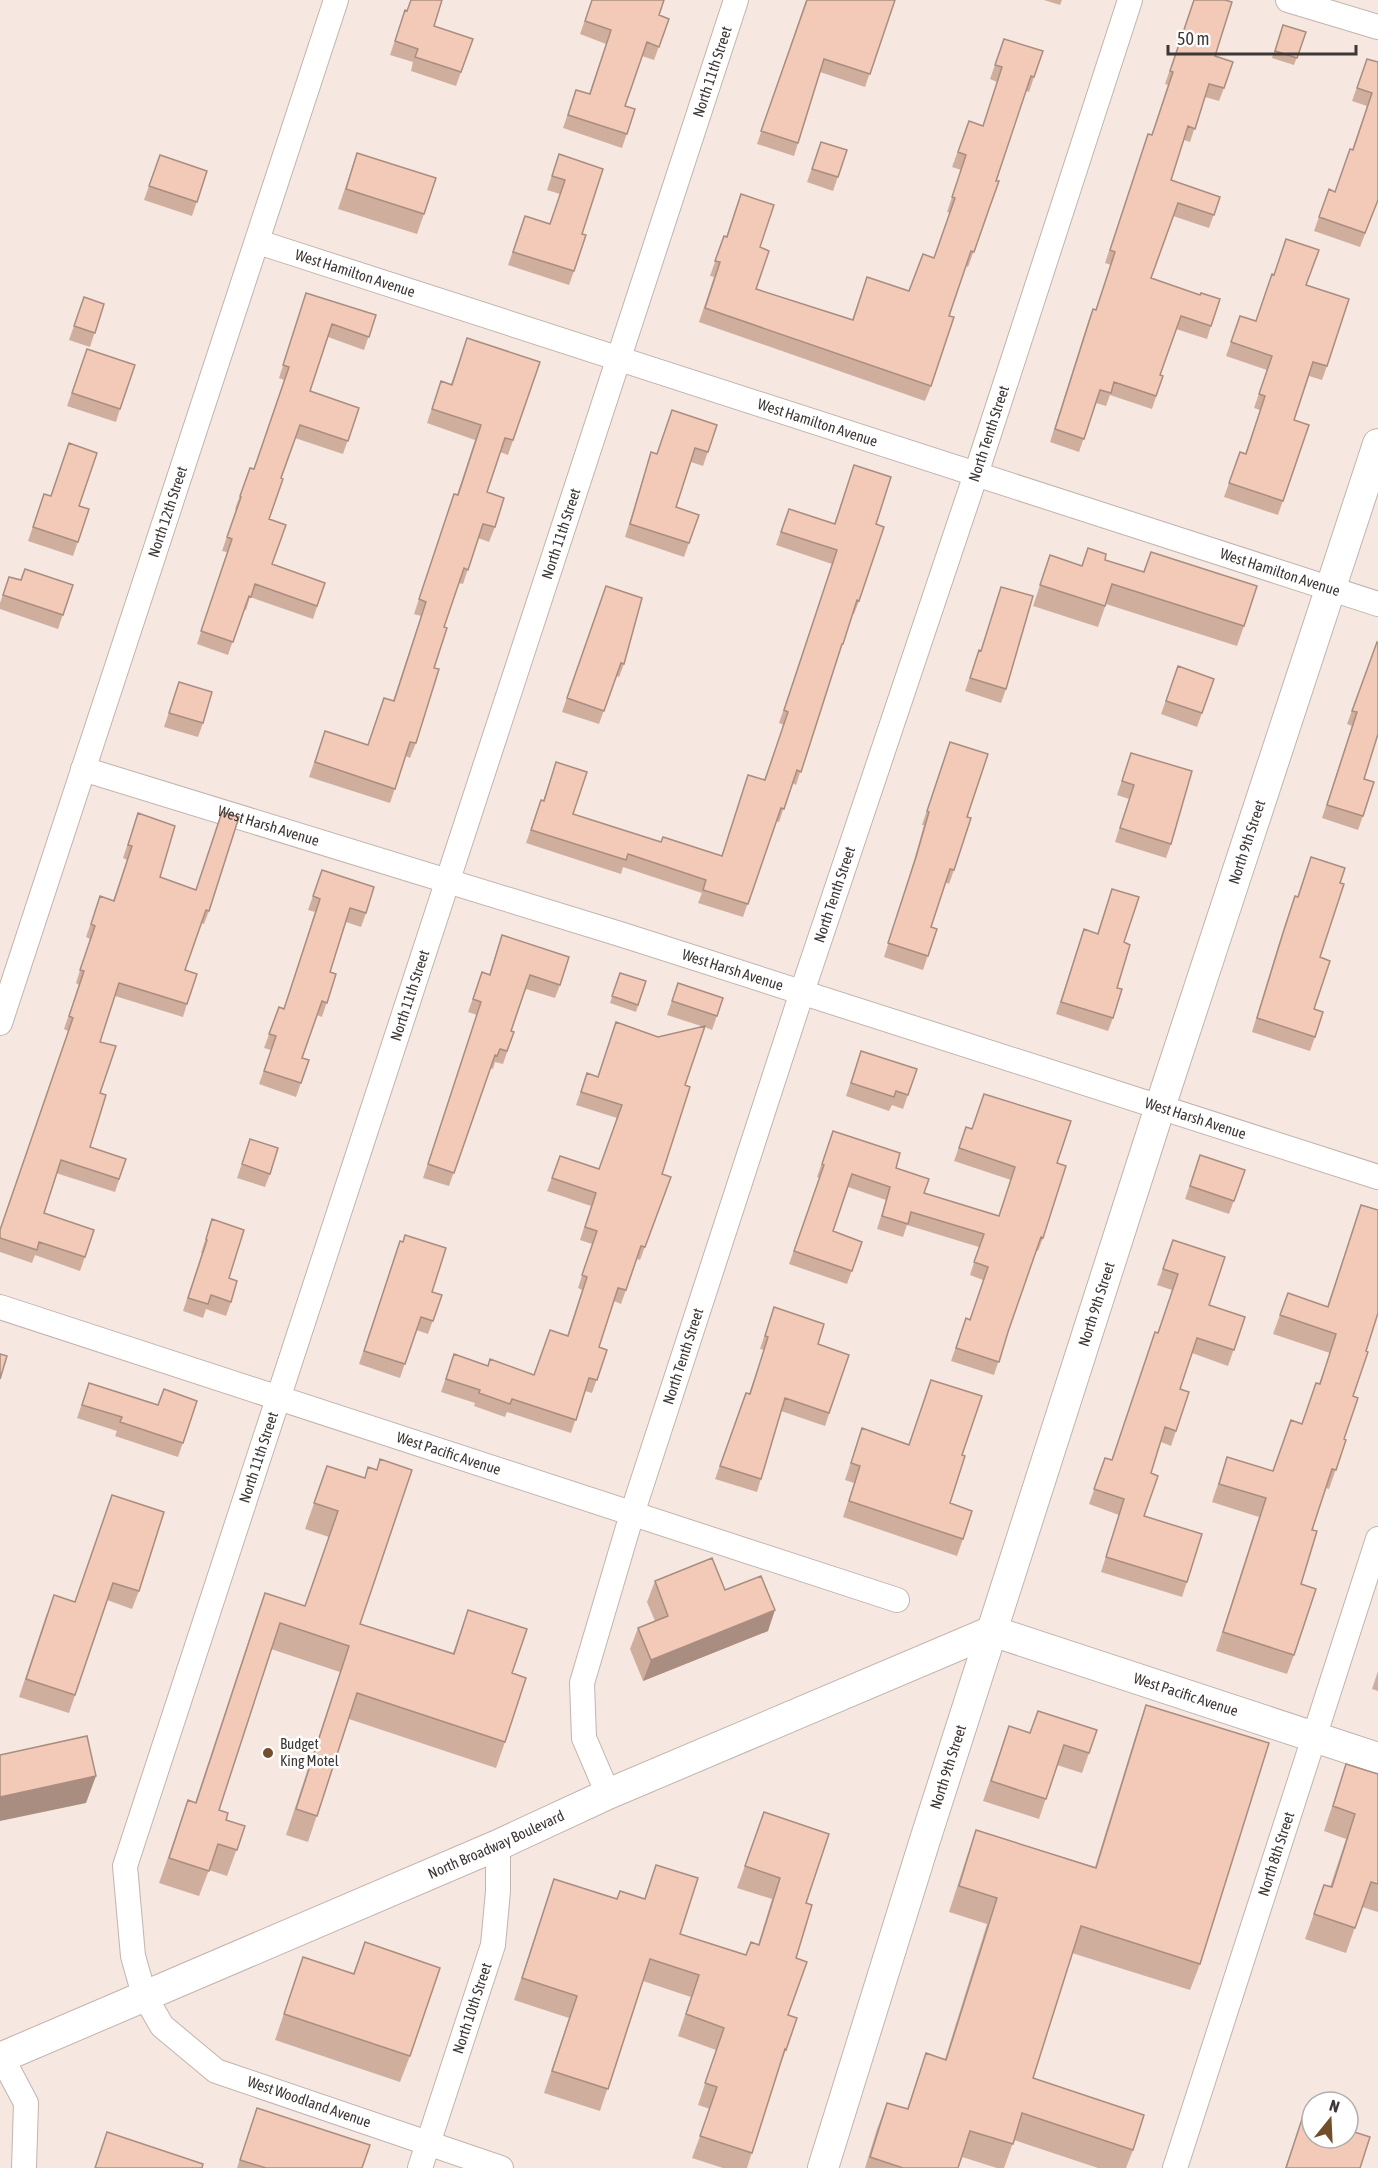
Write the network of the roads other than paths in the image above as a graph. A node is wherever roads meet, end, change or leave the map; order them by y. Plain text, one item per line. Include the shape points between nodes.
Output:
1 (336, 0) edge
2 (736, 0) edge
3 (1130, 0) edge
4 (1288, 0) edge
5 (1378, 27) edge
6 (258, 242) junction
7 (618, 359) junction
8 (1378, 444) edge
9 (976, 474) junction
10 (1330, 589) junction
11 (1378, 604) edge
12 (83, 769) junction
13 (447, 880) junction
14 (802, 992) junction
15 (0, 1023) edge
16 (1160, 1107) junction
17 (1378, 1177) edge
18 (0, 1307) edge
19 (277, 1398) junction
20 (632, 1514) junction
21 (1378, 1539) edge
22 (897, 1600) dead end
23 (992, 1631) junction
24 (1314, 1737) junction
25 (1378, 1758) edge
26 (608, 1794) junction
27 (498, 1845) junction
28 (144, 1995) junction
29 (1, 2056) edge
30 (428, 2143) junction
31 (24, 2168) edge
32 (420, 2168) edge
33 (501, 2168) edge
34 (823, 2168) edge
35 (1175, 2168) edge

1 - 6 street, North 12th Street
2 - 7 street, North 11th Street
3 - 9 street, North Tenth Street
4 - 5 street
6 - 7 street, West Hamilton Avenue
6 - 12 street, North 12th Street
7 - 9 street, West Hamilton Avenue
7 - 13 street, North 11th Street
8 - 10 main road, North 9th Street
9 - 10 street, West Hamilton Avenue
9 - 14 street, North Tenth Street
10 - 11 street, West Hamilton Avenue
10 - 16 main road, North 9th Street
12 - 13 street, West Harsh Avenue
12 - 15 street, North 12th Street
13 - 14 street, West Harsh Avenue
13 - 19 street, North 11th Street
14 - 16 street, West Harsh Avenue
14 - 20 street, North Tenth Street
16 - 17 street, West Harsh Avenue
16 - 23 main road, North 9th Street
18 - 19 street, West Pacific Avenue
19 - 20 street, West Pacific Avenue
19 - 28 street, North 11th Street via 125,1866 132,1956
20 - 22 street, West Pacific Avenue
20 - 26 street, North Tenth Street via 582,1683 584,1738
21 - 24 street, North 8th Street
23 - 24 main road, West Pacific Avenue
23 - 26 main road, North Broadway Boulevard
23 - 34 main road, North 9th Street
24 - 25 main road, West Pacific Avenue
24 - 35 street, North 8th Street
26 - 27 main road, North Broadway Boulevard
27 - 28 main road, North Broadway Boulevard
27 - 30 street, North 10th Street via 493,1945
28 - 29 main road, North Broadway Boulevard
28 - 30 street, West Woodland Avenue via 162,2026 216,2071
29 - 31 street via 26,2103
30 - 32 street, North 10th Street
30 - 33 street, West Woodland Avenue

